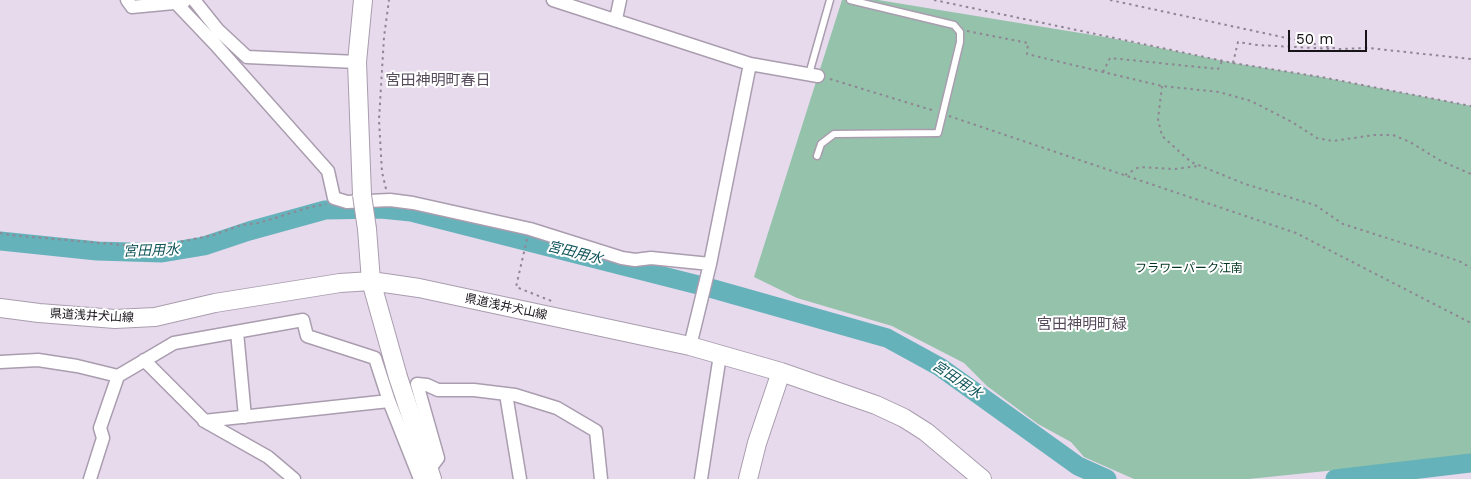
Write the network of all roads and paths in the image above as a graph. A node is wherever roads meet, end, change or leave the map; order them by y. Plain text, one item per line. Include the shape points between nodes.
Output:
1 (127, 0) edge
2 (194, 0) edge
3 (363, 0) edge
4 (389, 0) edge
5 (553, 0) edge
6 (620, 0) edge
7 (830, 0) edge
8 (850, 0) edge
9 (934, 0) edge
10 (1110, 0) edge
11 (176, 3) junction
12 (616, 20) junction
13 (960, 32) junction
14 (1338, 49) junction
15 (1471, 59) edge
16 (1222, 61) junction
17 (357, 62) junction
18 (750, 64) junction
19 (1233, 64) junction
20 (1103, 72) junction
21 (813, 75) junction
22 (1162, 86) junction
23 (1471, 106) edge
24 (943, 113) junction
25 (817, 156) dead end
26 (1200, 165) junction
27 (1471, 174) edge
28 (1124, 175) junction
29 (334, 198) junction
30 (390, 200) junction
31 (0, 232) edge
32 (529, 234) dead end
33 (710, 264) junction
34 (1471, 268) edge
35 (371, 281) junction
36 (557, 303) dead end
37 (0, 308) edge
38 (1471, 323) edge
39 (237, 332) junction
40 (690, 346) junction
41 (720, 355) junction
42 (144, 360) junction
43 (0, 362) edge
44 (781, 372) junction
45 (118, 376) junction
46 (506, 394) junction
47 (389, 401) junction
48 (245, 417) junction
49 (204, 421) junction
50 (427, 476) edge
51 (90, 479) edge
52 (294, 479) edge
53 (520, 479) edge
54 (601, 479) edge
55 (701, 479) edge
56 (748, 479) edge
57 (982, 479) edge

1 - 11 street via 132,7
2 - 11 street
2 - 17 street via 218,30 247,57
3 - 17 main road
4 - 30 path via 379,120 382,172
5 - 12 street
6 - 12 street
7 - 21 lane
8 - 13 lane via 943,21 954,25
9 - 16 path
10 - 14 path
11 - 29 street via 328,171
12 - 18 street
13 - 20 path via 969,30 1028,43 1027,54
13 - 24 lane
14 - 15 path via 1368,48
14 - 19 path via 1238,42
16 - 19 path
16 - 20 path via 1218,69 1110,58
17 - 35 main road, bridge via 362,195
18 - 21 street
18 - 33 street
19 - 23 path
20 - 22 path
21 - 24 path
22 - 26 path via 1158,119 1162,136 1191,162
22 - 27 path via 1219,92 1251,101 1317,138 1333,141 1393,135
24 - 25 lane via 938,132 834,134 822,144
24 - 28 path
26 - 28 path via 1175,169 1139,167
26 - 34 path via 1245,184 1315,205 1343,224 1451,258
28 - 38 path via 1296,232
29 - 30 street via 347,202
29 - 31 path via 326,205 169,244 134,246
30 - 33 street via 432,206 530,229 622,258
32 - 36 path via 516,287
33 - 40 street
35 - 37 main road, 県道浅井犬山線 via 340,282 215,303 155,317 115,319
35 - 40 main road, 県道浅井犬山線 via 419,288
35 - 50 main road
39 - 42 street via 174,343
39 - 47 street via 304,320 307,336 375,358
39 - 48 street
40 - 41 main road, 県道浅井犬山線
41 - 44 main road, 県道浅井犬山線
41 - 55 street
42 - 45 street
42 - 49 street
43 - 45 street via 38,360
44 - 56 main road
44 - 57 main road, 県道浅井犬山線 via 904,418 926,432
45 - 51 street via 100,428 103,438
46 - 50 street via 438,390 417,384 438,458
46 - 53 street
46 - 54 street via 557,408 596,430
47 - 48 street
47 - 50 street
48 - 49 street
49 - 52 street via 268,457

